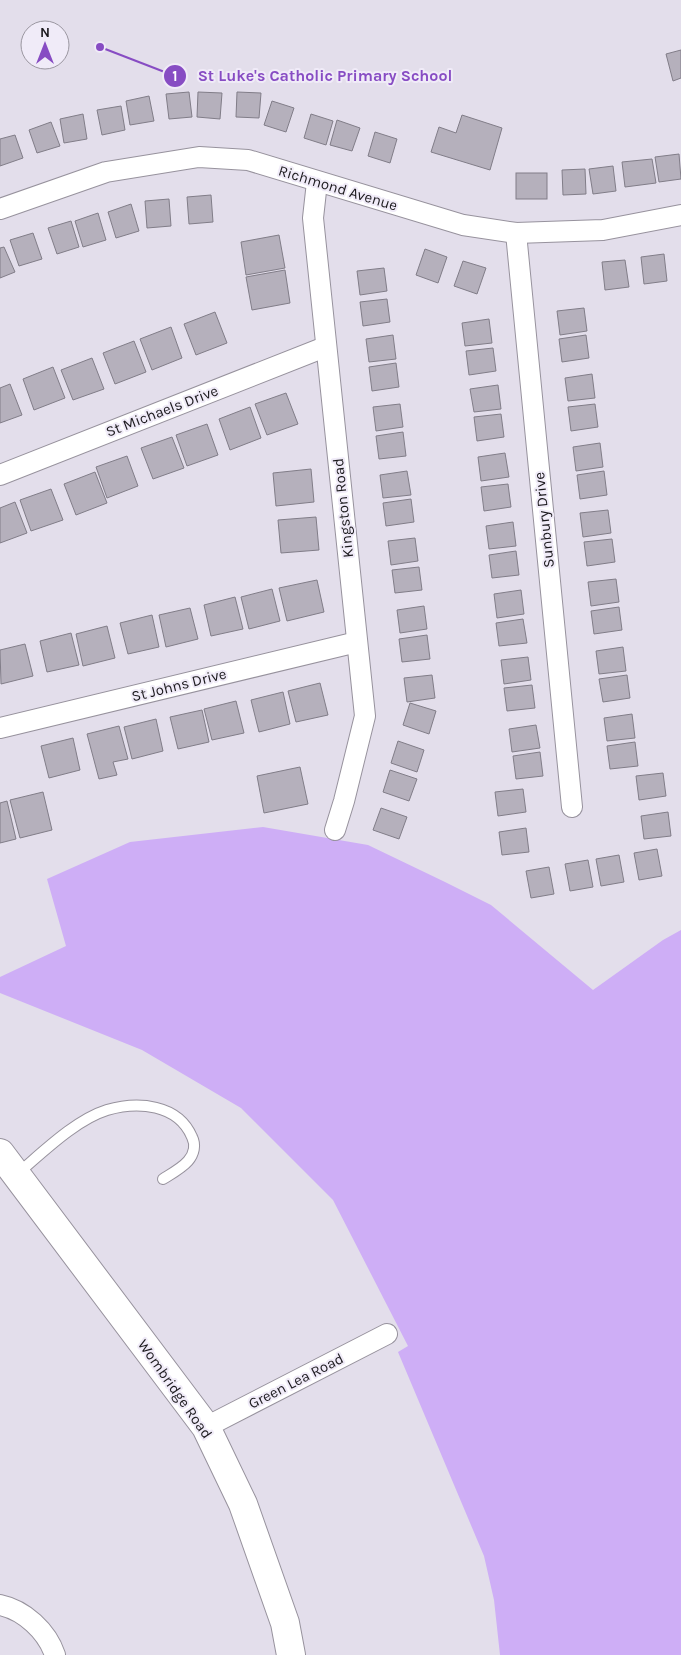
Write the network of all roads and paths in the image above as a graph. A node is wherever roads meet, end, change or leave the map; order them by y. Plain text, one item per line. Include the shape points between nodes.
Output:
1 (317, 182) junction
2 (0, 209) edge
3 (681, 215) edge
4 (516, 233) junction
5 (325, 347) junction
6 (0, 474) edge
7 (357, 642) junction
8 (0, 728) edge
9 (572, 807) dead end
10 (334, 830) dead end
11 (8, 1164) edge
12 (163, 1179) dead end
13 (387, 1334) dead end
14 (206, 1427) junction
15 (0, 1605) edge
16 (55, 1655) edge
17 (291, 1655) edge

1 - 2 street, Richmond Avenue via 248,160 199,157 106,172
1 - 4 street, Richmond Avenue via 463,225
1 - 5 street, Kingston Road via 313,218
3 - 4 street, Richmond Avenue via 603,230
4 - 9 street, Sunbury Drive
5 - 6 street, St Michaels Drive
5 - 7 street, Kingston Road
7 - 8 street, St Johns Drive
7 - 10 street, Kingston Road via 365,716
11 - 12 lane via 91,1117 107,1110 142,1104 170,1112 186,1124 195,1143 188,1162
11 - 14 street, Wombridge Road
13 - 14 street, Green Lea Road
14 - 17 street, Wombridge Road via 243,1504 285,1623
15 - 16 street via 15,1608 40,1630 51,1643

